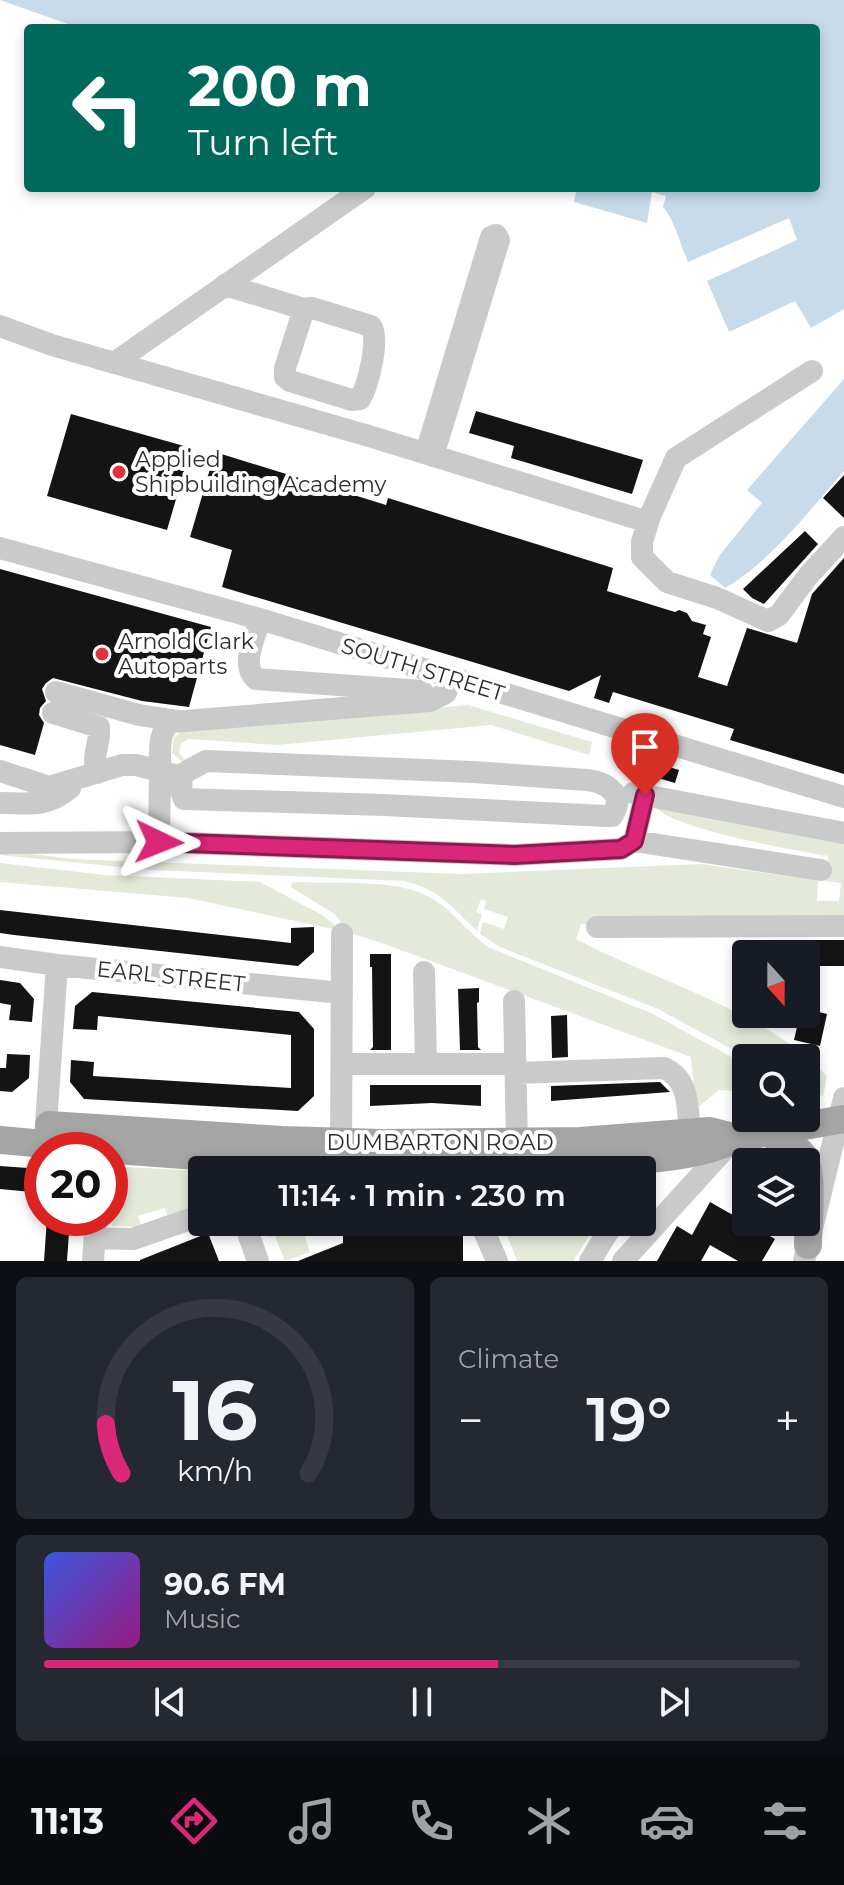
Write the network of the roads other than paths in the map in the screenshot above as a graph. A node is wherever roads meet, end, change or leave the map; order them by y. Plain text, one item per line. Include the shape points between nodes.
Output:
1 (340, 192) edge
2 (359, 192) edge
3 (225, 285) junction
4 (304, 309) junction
5 (0, 326) edge
6 (108, 361) junction
7 (812, 371) dead end
8 (429, 454) junction
9 (648, 522) junction
10 (844, 537) edge
11 (0, 548) edge
12 (260, 619) junction
13 (449, 685) junction
14 (178, 721) junction
15 (0, 771) edge
16 (171, 774) junction
17 (90, 775) junction
18 (645, 795) junction
19 (617, 796) junction
20 (844, 797) edge
21 (0, 803) edge
22 (844, 833) edge
23 (634, 841) junction
24 (159, 842) junction
25 (0, 843) edge
26 (821, 870) dead end
27 (844, 926) edge
28 (597, 927) dead end
29 (342, 934) dead end
30 (0, 957) edge
31 (57, 965) junction
32 (424, 972) dead end
33 (342, 993) junction
34 (514, 1001) dead end
35 (342, 1064) junction
36 (426, 1064) junction
37 (515, 1068) junction
38 (842, 1113) edge
39 (0, 1121) edge
40 (38, 1132) edge
41 (45, 1132) edge
42 (690, 1132) junction
43 (768, 1133) junction
44 (24, 1137) edge
45 (735, 1138) junction
46 (0, 1140) edge
47 (128, 1143) edge
48 (517, 1143) junction
49 (341, 1153) junction
50 (412, 1156) edge
51 (656, 1159) edge
52 (188, 1222) edge
53 (249, 1236) edge
54 (486, 1236) edge
55 (95, 1239) edge
56 (620, 1247) edge
57 (132, 1250) edge
58 (809, 1255) edge
59 (258, 1261) edge
60 (497, 1261) edge
61 (590, 1261) edge

1 - 6 street
2 - 3 street
3 - 4 street
3 - 6 street
4 - 4 street via 374,329 360,399 285,377
5 - 6 street
6 - 8 street
7 - 9 street via 676,458
8 - 8 street via 491,237 496,235 499,240
8 - 9 street
9 - 10 street via 642,557 660,577 768,621 779,615
11 - 12 street, SOUTH STREET
12 - 13 street, SOUTH STREET
12 - 13 street via 248,664 256,679
13 - 14 street via 437,699 420,702
13 - 20 street, SOUTH STREET
14 - 16 street via 163,730
14 - 17 street via 54,702 99,727
15 - 17 street via 44,787
16 - 17 street via 129,765
16 - 19 street via 206,761 446,770 587,780 607,786
16 - 19 street via 184,799 191,801 609,816 616,812
16 - 24 street
17 - 21 street via 52,801
18 - 19 street
18 - 22 street
18 - 23 street
23 - 24 street via 621,849 514,855
23 - 26 street
24 - 25 street
27 - 28 street
29 - 33 street
30 - 31 street, EARL STREET
31 - 33 street, EARL STREET
31 - 41 street
32 - 36 street
33 - 35 street
34 - 37 street
35 - 36 street
35 - 49 street
36 - 37 street
37 - 42 street via 664,1068 683,1085
37 - 48 street
38 - 43 main road, DUMBARTON ROAD
38 - 58 street
39 - 40 main road, DUMBARTON ROAD
42 - 45 main road, DUMBARTON ROAD
42 - 48 main road, DUMBARTON ROAD
43 - 45 main road, DUMBARTON ROAD
43 - 58 main road via 806,1160
44 - 46 main road, DUMBARTON ROAD
45 - 51 main road, DUMBARTON ROAD via 706,1150
45 - 56 street
47 - 49 main road, DUMBARTON ROAD
48 - 49 main road, DUMBARTON ROAD
49 - 50 main road, DUMBARTON ROAD
52 - 57 street
53 - 59 street
54 - 60 street
55 - 57 street
56 - 61 street

